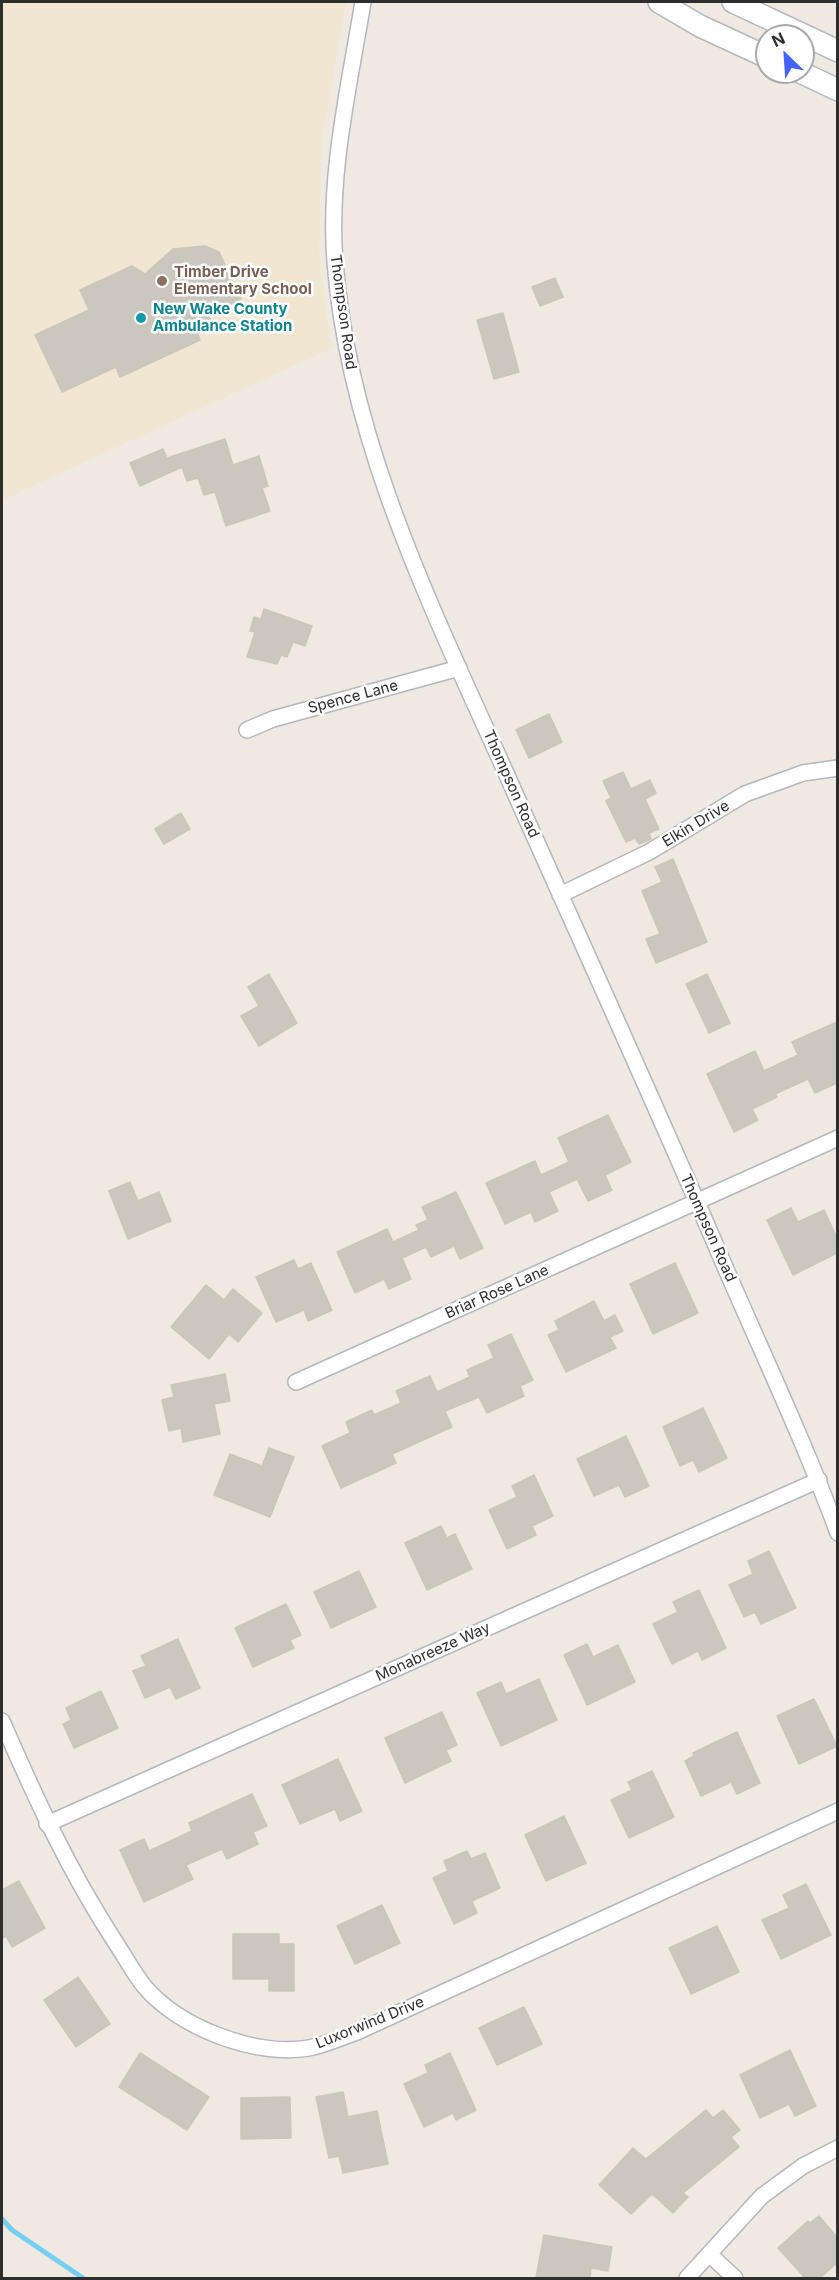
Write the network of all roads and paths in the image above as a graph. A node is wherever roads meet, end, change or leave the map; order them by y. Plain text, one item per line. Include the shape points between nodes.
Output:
1 (363, 2) edge
2 (659, 2) edge
3 (733, 2) edge
4 (755, 51) edge
5 (837, 51) edge
6 (815, 79) edge
7 (837, 90) edge
8 (459, 668) junction
9 (247, 730) dead end
10 (837, 768) edge
11 (560, 895) junction
12 (837, 1138) edge
13 (697, 1202) junction
14 (296, 1382) dead end
15 (819, 1480) junction
16 (837, 1533) edge
17 (2, 1721) edge
18 (837, 1811) edge
19 (47, 1824) junction
20 (837, 2148) edge
21 (709, 2254) junction
22 (687, 2278) edge
23 (735, 2278) edge

1 - 8 street, Thompson Road via 334,190 335,259 346,351 371,447
2 - 4 main road
3 - 5 main road
6 - 7 main road
8 - 9 street, Spence Lane via 273,719
8 - 11 street, Thompson Road
10 - 11 street, Elkin Drive via 803,773 745,794 649,852
11 - 13 street, Thompson Road
12 - 13 street, Briar Rose Lane
13 - 14 street, Briar Rose Lane
13 - 15 street, Thompson Road
15 - 16 street, Thompson Road
15 - 19 street, Monabreeze Way
17 - 19 street, Luxorwind Drive
18 - 19 street, Luxorwind Drive via 395,2015 309,2048 266,2048 216,2036 181,2018 145,1987 93,1908
20 - 21 street via 803,2166 762,2196
21 - 22 street
21 - 23 street

